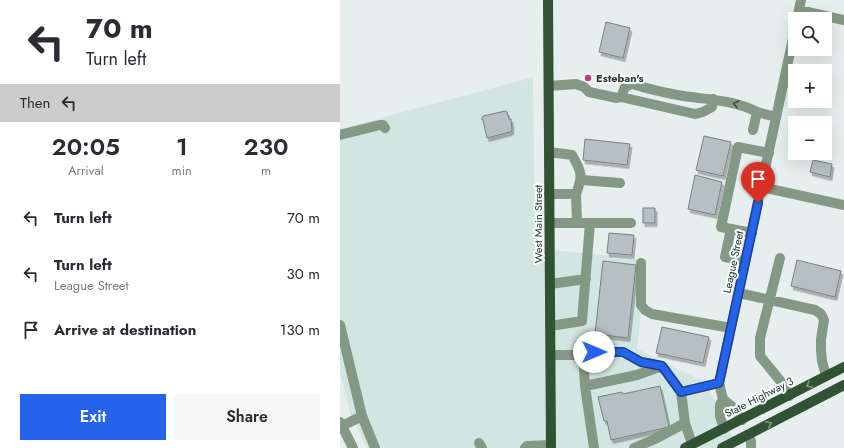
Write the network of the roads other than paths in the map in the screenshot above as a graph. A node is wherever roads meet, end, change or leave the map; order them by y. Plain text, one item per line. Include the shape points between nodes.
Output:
1 (548, 0) edge
2 (799, 10) edge
3 (844, 20) edge
4 (789, 56) edge
5 (549, 86) junction
6 (621, 97) junction
7 (713, 99) junction
8 (757, 112) junction
9 (776, 117) junction
10 (385, 128) dead end
11 (753, 130) dead end
12 (340, 135) edge
13 (549, 152) junction
14 (769, 153) junction
15 (582, 180) junction
16 (620, 183) dead end
17 (761, 187) junction
18 (550, 194) junction
19 (576, 194) junction
20 (844, 205) edge
21 (550, 223) junction
22 (577, 223) junction
23 (590, 223) junction
24 (631, 223) dead end
25 (730, 229) junction
26 (752, 233) junction
27 (780, 258) dead end
28 (745, 261) junction
29 (641, 263) dead end
30 (586, 279) junction
31 (550, 284) junction
32 (739, 293) junction
33 (770, 300) junction
34 (340, 325) edge
35 (550, 326) junction
36 (731, 328) junction
37 (583, 354) junction
38 (551, 355) junction
39 (662, 366) junction
40 (844, 367) edge
41 (826, 376) junction
42 (719, 383) junction
43 (844, 385) edge
44 (585, 386) junction
45 (681, 392) junction
46 (789, 396) junction
47 (723, 399) junction
48 (362, 416) junction
49 (742, 420) junction
50 (685, 423) junction
51 (341, 424) edge
52 (724, 429) junction
53 (748, 435) junction
54 (736, 445) edge
55 (688, 446) edge
56 (551, 447) edge
57 (353, 448) edge
58 (375, 448) edge
59 (525, 448) edge
60 (594, 448) edge
61 (634, 448) edge
62 (722, 448) edge
63 (751, 448) edge

1 - 5 main road, West Main Street
2 - 3 street
4 - 9 street, League Street
5 - 6 street via 576,84 589,92
5 - 13 main road, West Main Street
6 - 7 street via 625,87 631,84 690,97
6 - 7 street via 695,114 712,107
8 -> 7 street
8 - 9 street
8 - 11 street
9 - 14 street, League Street
10 - 12 street via 380,125
13 - 15 street via 572,155 579,167
13 - 18 main road, West Main Street
14 - 17 street, League Street
14 - 25 street via 738,147 721,227
15 - 16 street
15 - 19 street
17 - 20 street
17 - 26 street, League Street
18 - 19 street
18 - 21 main road, West Main Street
19 - 22 street
21 - 22 street
21 - 31 main road, West Main Street
22 - 23 street
23 - 24 street
23 - 30 street
25 - 26 street
25 - 28 street via 725,257
26 - 28 street, League Street
27 - 33 street
28 - 32 street, League Street
29 - 36 street via 641,305 645,310 652,314
30 - 31 street
30 - 35 street via 582,321
31 - 35 main road, West Main Street
32 - 33 street
32 - 36 street, League Street
33 - 41 street via 815,310 821,314 824,320 821,339 822,361
33 - 46 street via 760,338 760,356
34 - 48 street
35 - 38 main road, West Main Street
36 - 42 street, League Street
37 - 38 street
37 - 39 street via 623,352 641,362
37 - 44 street
38 - 56 main road, West Main Street
39 - 44 street via 637,375
39 - 45 street
40 - 41 main road, State Highway 3
41 -> 46 main road, State Highway 3
42 - 45 street
42 - 47 street, League Street
53 -> 43 main road
44 - 60 street
45 - 50 street
46 - 49 main road, State Highway 3
47 - 49 street via 734,408
47 - 52 street, League Street via 720,416
48 - 51 street
48 - 58 street
49 - 52 main road, State Highway 3
50 - 55 street
50 - 61 street
51 - 57 street
52 - 55 main road, State Highway 3
53 - 54 main road
53 - 63 street
54 - 62 main road
56 - 59 street

